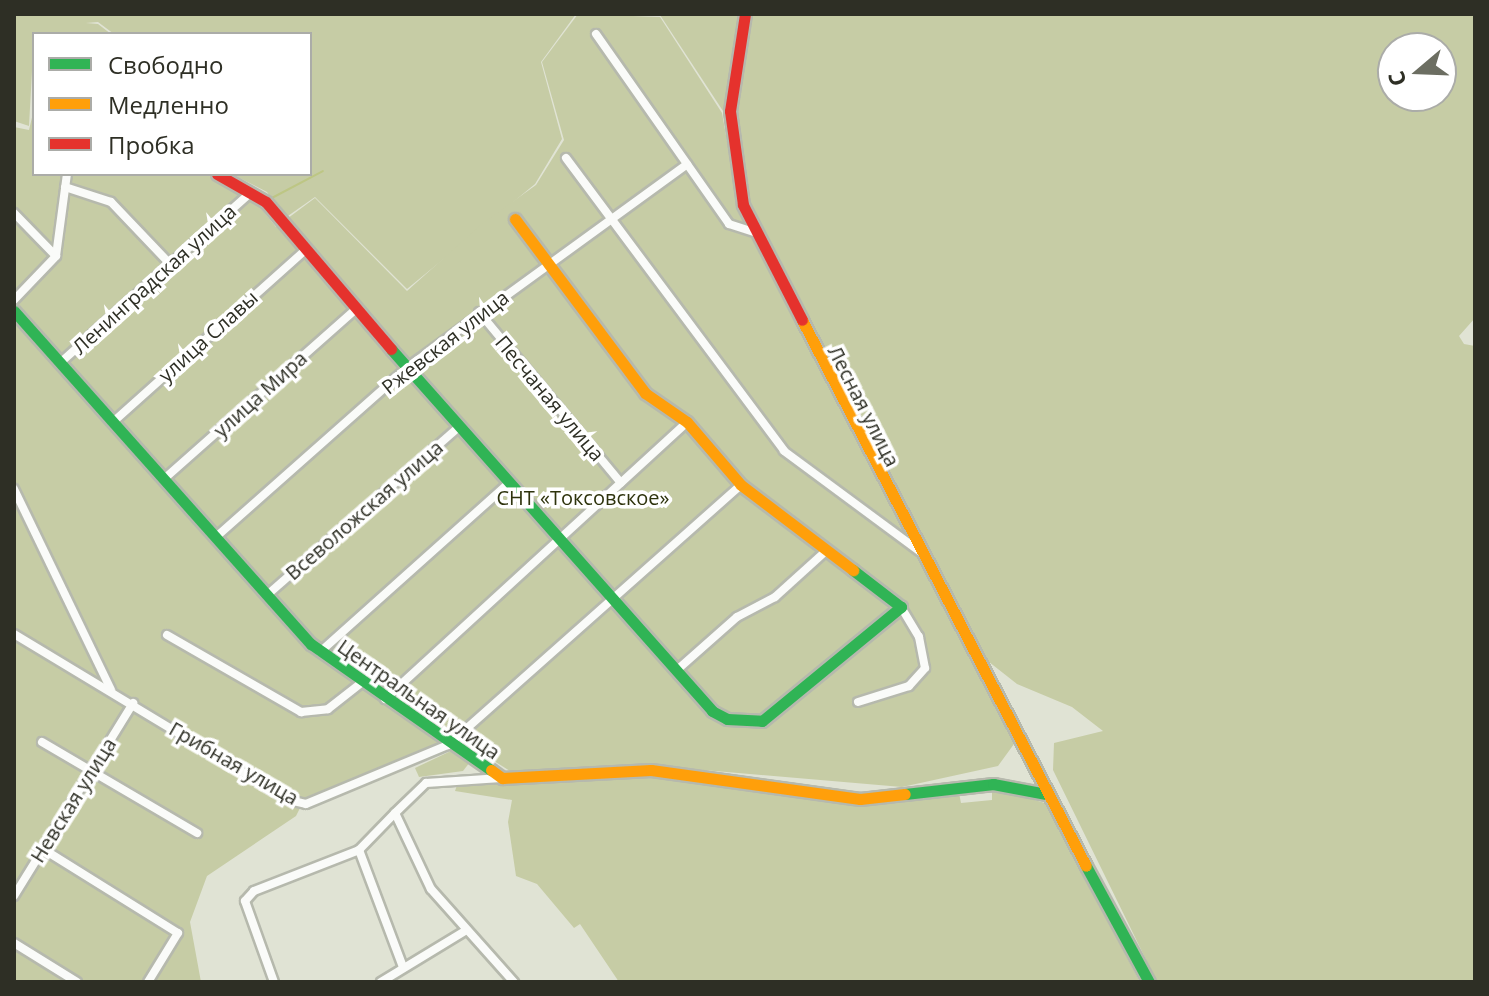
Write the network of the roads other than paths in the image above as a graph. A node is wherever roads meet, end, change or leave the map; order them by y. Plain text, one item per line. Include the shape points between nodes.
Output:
1 (745, 14) edge
2 (596, 34) dead end
3 (566, 158) dead end
4 (687, 164) junction
5 (67, 176) edge
6 (220, 176) edge
7 (65, 187) junction
8 (249, 194) junction
9 (14, 213) edge
10 (610, 218) junction
11 (515, 219) dead end
12 (754, 232) junction
13 (304, 251) junction
14 (56, 256) junction
15 (548, 264) junction
16 (171, 265) junction
17 (14, 300) edge
18 (356, 309) junction
19 (14, 311) edge
20 (479, 312) junction
21 (60, 363) junction
22 (408, 367) junction
23 (113, 422) junction
24 (687, 422) junction
25 (460, 426) junction
26 (164, 479) junction
27 (510, 482) junction
28 (621, 483) junction
29 (741, 485) junction
30 (14, 489) edge
31 (216, 537) junction
32 (560, 539) junction
33 (827, 550) junction
34 (919, 551) junction
35 (267, 595) junction
36 (613, 598) junction
37 (901, 607) junction
38 (14, 634) edge
39 (167, 635) dead end
40 (320, 652) junction
41 (677, 670) junction
42 (361, 683) junction
43 (111, 691) junction
44 (384, 699) junction
45 (858, 702) dead end
46 (133, 703) junction
47 (42, 742) dead end
48 (448, 745) junction
49 (92, 768) junction
50 (502, 778) junction
51 (1046, 794) junction
52 (395, 813) junction
53 (197, 833) dead end
54 (43, 849) junction
55 (359, 850) junction
56 (14, 896) edge
57 (465, 931) junction
58 (14, 943) edge
59 (403, 967) junction
60 (77, 982) edge
61 (148, 982) edge
62 (274, 982) edge
63 (381, 982) edge
64 (514, 982) edge
65 (1149, 982) edge

1 - 12 street, Лесная улица via 733,72 731,147
2 - 4 street
3 - 10 street
4 - 10 street, Ржевская улица
4 - 12 street via 729,224
5 - 7 street
6 - 8 street
7 - 14 street
7 - 16 street via 111,202
8 - 13 street via 266,202
8 - 16 street, Ленинградская улица
9 - 14 street
10 - 15 street, Ржевская улица
10 - 34 street via 784,451
11 - 15 street
12 - 34 street, Лесная улица
13 - 18 street
13 - 23 street, улица Славы
14 - 17 street
15 - 20 street, Ржевская улица
15 - 24 street via 635,382
16 - 21 street, Ленинградская улица
18 - 22 street
18 - 26 street, улица Мира
19 - 21 street, Центральная улица
20 - 22 street, Ржевская улица
20 - 28 street, Песчаная улица
21 - 23 street, Центральная улица
22 - 25 street
22 - 31 street, Ржевская улица
23 - 26 street, Центральная улица
24 - 28 street
24 - 29 street
25 - 27 street
25 - 35 street, Всеволожская улица
26 - 31 street, Центральная улица
27 - 32 street
27 - 40 street
28 - 32 street
29 - 33 street
29 - 36 street
30 - 43 street
31 - 35 street, Центральная улица
32 - 36 street
32 - 44 street
33 - 37 street
33 - 41 street via 775,597 737,617
34 - 51 street, Лесная улица
35 - 40 street, Центральная улица
36 - 41 street
36 - 48 street
37 - 41 street via 762,721 727,719 712,711
37 - 45 street via 919,637 925,668 909,686
38 - 43 street, Грибная улица
39 - 42 street via 301,712 328,709
40 - 42 street, Центральная улица
42 - 44 street, Центральная улица
43 - 46 street, Грибная улица
44 - 48 street, Центральная улица
46 - 48 street, Грибная улица via 297,804
46 - 49 street, Невская улица
47 - 49 street
48 - 50 street, Центральная улица
49 - 53 street
49 - 54 street, Невская улица
50 - 51 street, Центральная улица via 651,770 860,799 993,784
50 - 52 street via 426,783
51 - 65 street, Лесная улица
52 - 55 street
52 - 57 street via 431,889
54 - 56 street, Невская улица
54 - 61 street via 178,933
55 - 59 street
55 - 62 street via 254,891 245,901
57 - 59 street
57 - 64 street
58 - 60 street
59 - 63 street

